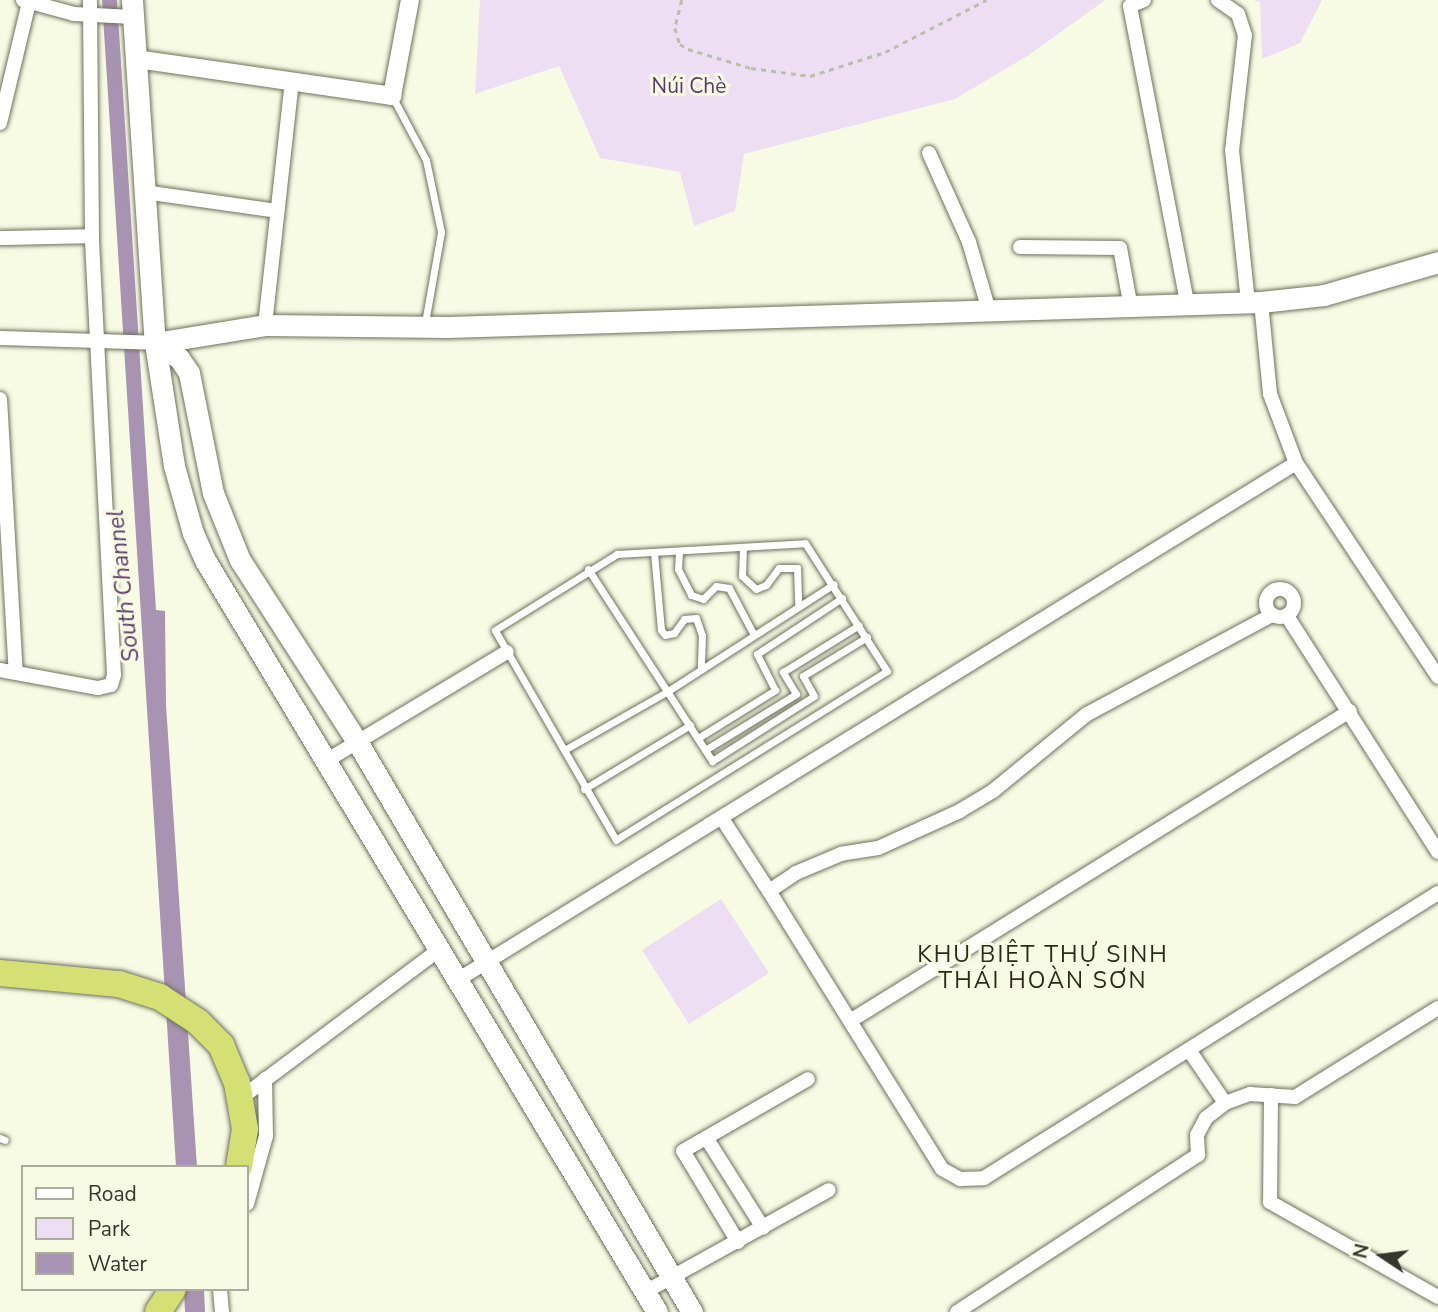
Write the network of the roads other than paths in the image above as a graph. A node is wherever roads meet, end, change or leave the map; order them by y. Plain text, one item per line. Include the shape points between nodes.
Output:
1 (90, 0) edge
2 (410, 0) edge
3 (1144, 0) edge
4 (1218, 0) edge
5 (26, 1) edge
6 (133, 9) edge
7 (95, 17) junction
8 (136, 59) junction
9 (292, 80) junction
10 (392, 96) junction
11 (0, 123) edge
12 (929, 153) dead end
13 (144, 192) junction
14 (277, 211) junction
15 (92, 236) junction
16 (0, 238) edge
17 (1020, 247) dead end
18 (1438, 262) edge
19 (1255, 302) junction
20 (1188, 306) junction
21 (1131, 308) junction
22 (989, 311) junction
23 (265, 325) junction
24 (424, 327) junction
25 (0, 338) edge
26 (106, 343) junction
27 (155, 343) junction
28 (0, 399) edge
29 (1296, 463) junction
30 (743, 547) junction
31 (679, 551) junction
32 (654, 553) junction
33 (5, 560) edge
34 (589, 569) junction
35 (834, 584) junction
36 (842, 598) junction
37 (798, 606) junction
38 (1272, 614) junction
39 (1287, 615) junction
40 (859, 625) junction
41 (754, 635) junction
42 (867, 637) junction
43 (507, 652) junction
44 (701, 667) junction
45 (0, 670) edge
46 (16, 673) junction
47 (1438, 677) edge
48 (668, 691) junction
49 (1350, 710) junction
50 (690, 726) junction
51 (698, 738) junction
52 (358, 743) junction
53 (566, 749) junction
54 (705, 750) junction
55 (326, 761) junction
56 (584, 789) junction
57 (723, 820) junction
58 (1438, 852) edge
59 (769, 891) junction
60 (1438, 893) edge
61 (440, 949) junction
62 (486, 962) junction
63 (0, 973) edge
64 (459, 979) junction
65 (1438, 1008) edge
66 (850, 1021) junction
67 (1189, 1050) junction
68 (265, 1079) junction
69 (808, 1079) dead end
70 (1271, 1096) junction
71 (241, 1098) junction
72 (1225, 1103) junction
73 (707, 1139) junction
74 (239, 1165) edge
75 (829, 1190) dead end
76 (248, 1200) edge
77 (763, 1228) junction
78 (738, 1242) junction
79 (671, 1279) junction
80 (172, 1291) edge
81 (220, 1291) edge
82 (645, 1292) junction
83 (1438, 1297) edge
84 (158, 1312) edge
85 (222, 1312) edge
86 (657, 1312) edge
87 (692, 1312) edge
88 (957, 1312) edge

1 - 7 street
2 - 10 street
3 - 20 street via 1130,6
4 - 19 street via 1237,14 1245,35 1232,150
5 - 7 street
5 - 11 street
6 - 7 street
6 - 8 main road
7 - 15 street
8 - 9 street
8 - 13 main road
9 - 10 street
9 - 14 street
10 - 24 lane via 426,160 441,232
12 - 22 street via 969,242
13 - 14 street
13 - 27 main road
14 - 23 street
15 - 16 street
15 - 26 street
17 - 21 street via 1121,248
18 - 19 main road via 1324,295
19 - 20 main road
19 - 29 street via 1270,394
20 - 21 main road
21 - 22 main road
22 - 24 main road
23 - 24 main road
23 - 27 main road
25 - 26 street
26 - 27 street
26 - 46 street via 114,675 111,685 98,688
27 - 52 main road via 179,358 189,373 213,493 240,560
27 - 55 main road via 174,466 205,560
28 - 33 street
29 - 47 street
29 - 57 street
30 - 31 lane
30 - 35 lane via 806,543
30 - 37 lane via 743,576 755,589 766,585 779,568 797,568
31 - 32 lane
31 - 41 lane via 678,569 691,595 703,599 716,586 729,588
32 - 34 lane via 617,554
32 - 44 lane via 661,629 666,635 674,633 684,619 696,618 702,635
33 - 46 street
34 - 43 lane via 495,630
34 - 48 lane
35 - 36 lane
35 - 37 lane
36 - 40 lane
36 - 51 lane via 757,654 775,690
37 - 41 lane
38 - 39 street
38 - 39 street via 1267,605 1269,595 1284,590 1294,601
38 - 59 street via 1087,714 961,811 878,848 841,854 796,873
39 - 49 street
40 - 42 lane
40 - 54 lane via 783,672 796,694
41 - 44 lane
42 - 54 lane via 803,676 814,696 712,761
42 - 56 lane via 887,671 616,840
43 - 52 street
43 - 53 lane
44 - 48 lane
45 - 46 street
48 - 50 lane
48 - 53 lane
49 - 58 street
49 - 66 street
50 - 51 lane
50 - 56 lane
51 - 54 lane
52 - 55 street
52 - 62 main road
53 - 56 lane
55 - 61 main road
57 - 59 street
57 - 62 street
59 - 66 street
60 - 67 street
61 - 64 main road
61 - 68 street
62 - 64 street
62 - 79 main road
63 - 71 highway via 93,979 147,992 198,1021 228,1057
64 - 82 main road
65 - 70 street via 1295,1097
66 - 67 street via 942,1169 960,1180 984,1178
67 - 72 street
68 - 71 street
68 - 76 street via 266,1136
69 - 73 street
70 - 72 street via 1250,1094
70 - 83 street via 1270,1202
71 - 74 highway via 245,1129
72 - 88 street via 1206,1118 1197,1135 1198,1155
73 - 77 street
73 - 78 street via 683,1151
75 - 77 street
77 - 78 street
78 - 79 street
79 - 82 street
79 - 87 main road
80 - 84 highway
81 - 85 street
82 - 86 main road

